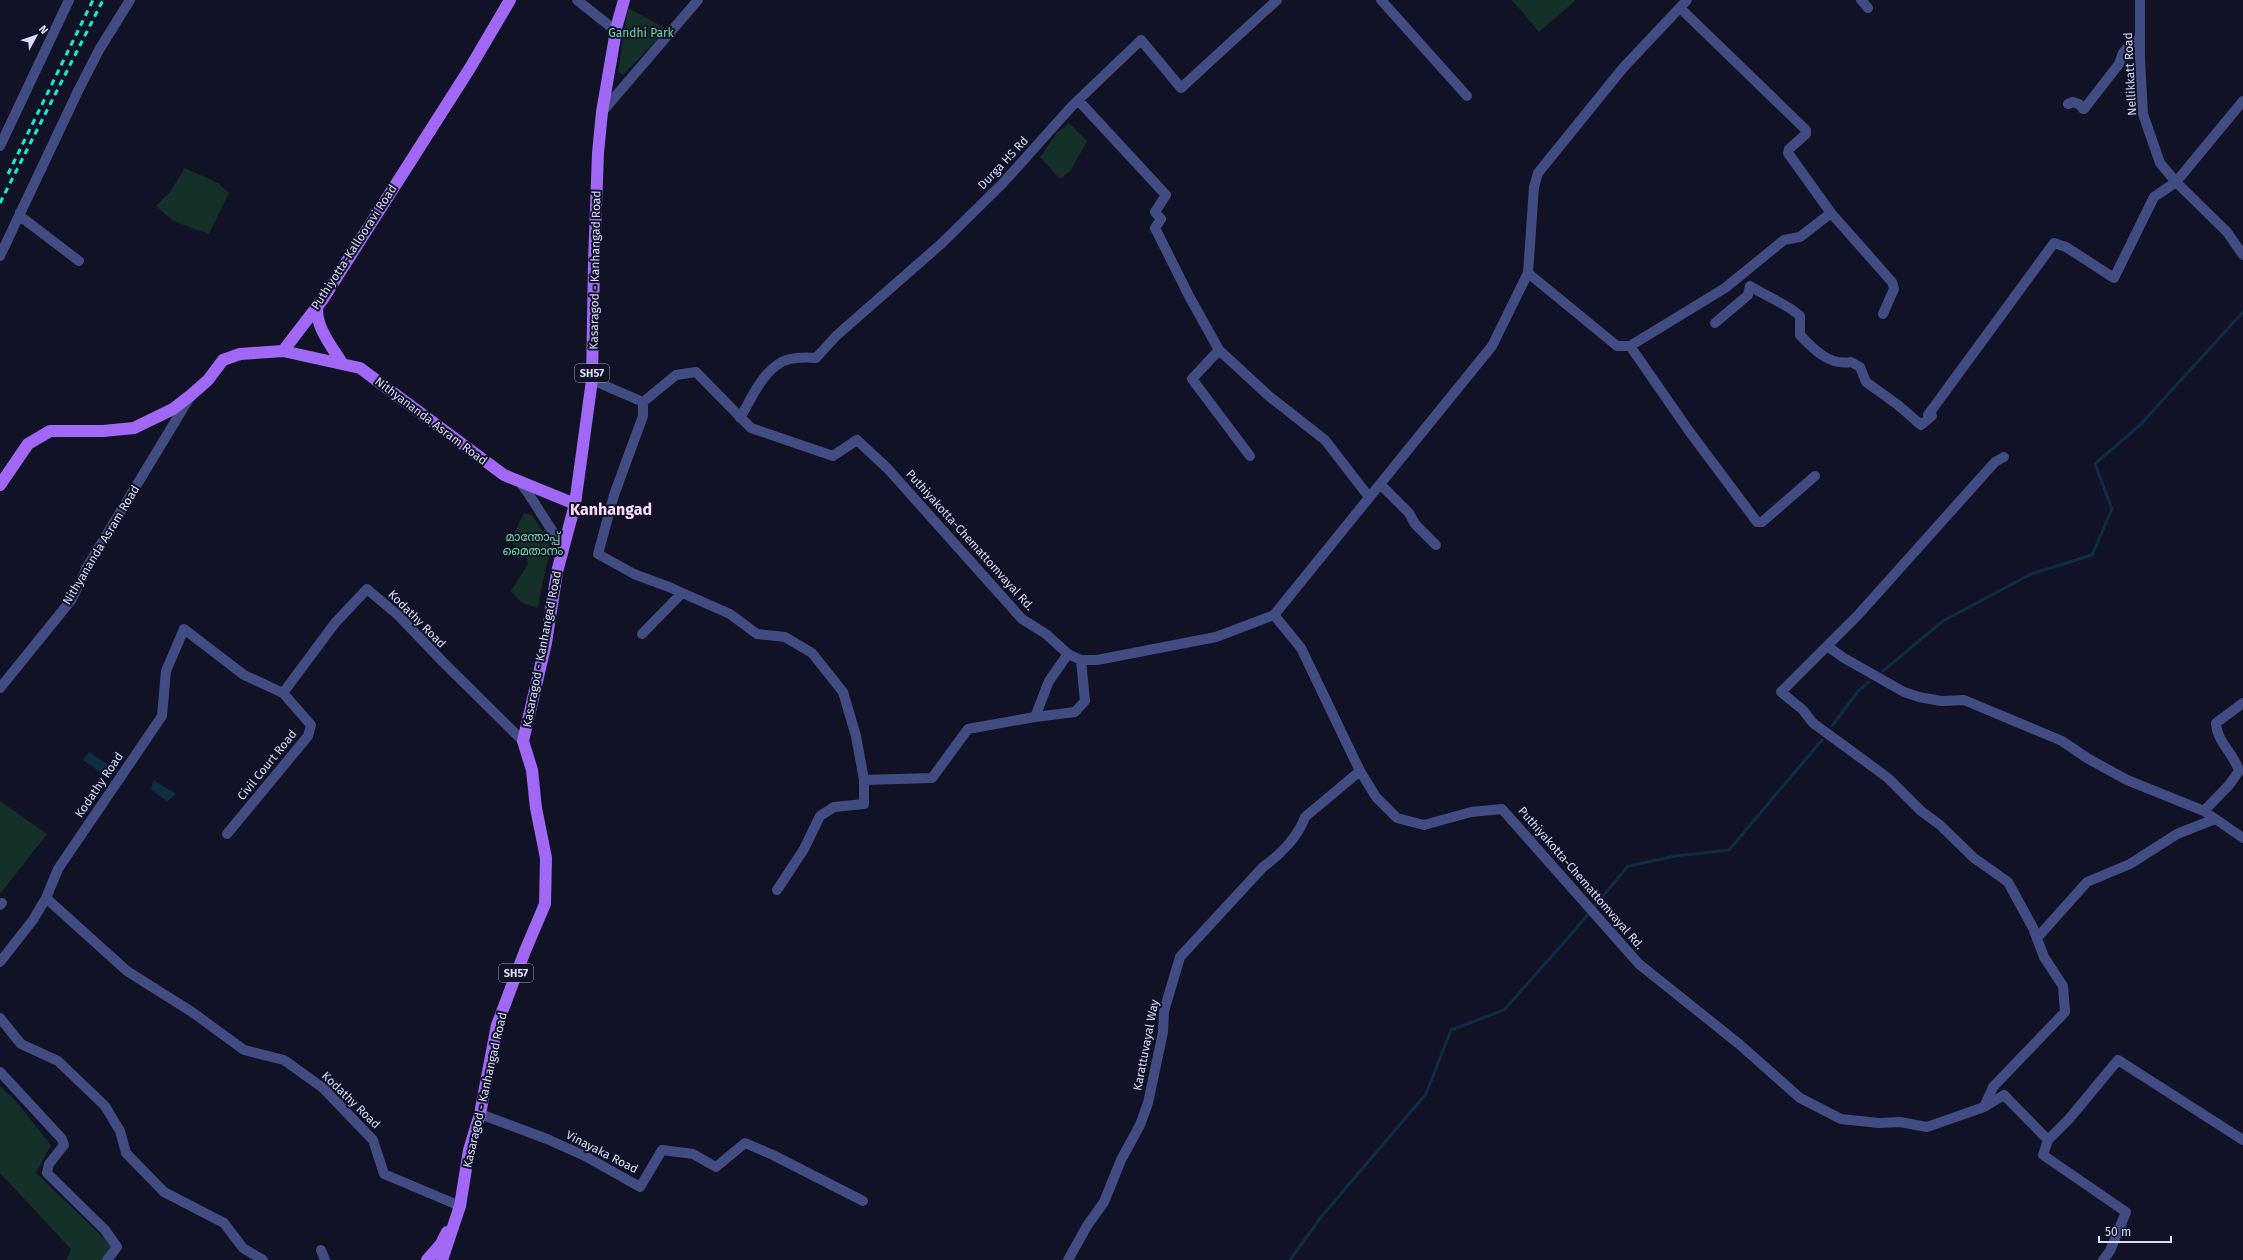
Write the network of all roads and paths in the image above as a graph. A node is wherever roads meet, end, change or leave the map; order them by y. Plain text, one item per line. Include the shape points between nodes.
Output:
1 (69, 0) edge
2 (130, 0) edge
3 (510, 0) edge
4 (577, 0) edge
5 (624, 0) edge
6 (698, 0) edge
7 (1277, 0) edge
8 (1381, 0) edge
9 (2140, 0) edge
10 (1683, 4) edge
11 (616, 31) junction
12 (2140, 39) junction
13 (1467, 96) dead end
14 (1078, 100) junction
15 (2243, 101) edge
16 (2068, 104) dead end
17 (602, 112) junction
18 (0, 146) edge
19 (2176, 182) junction
20 (20, 212) junction
21 (1831, 213) junction
22 (2243, 255) edge
23 (0, 256) edge
24 (79, 261) dead end
25 (1528, 273) junction
26 (318, 304) junction
27 (1883, 314) dead end
28 (1715, 323) dead end
29 (1630, 346) junction
30 (283, 350) junction
31 (1220, 350) junction
32 (342, 363) junction
33 (592, 380) junction
34 (191, 395) junction
35 (644, 402) junction
36 (740, 418) junction
37 (1250, 456) dead end
38 (2004, 457) dead end
39 (1815, 476) dead end
40 (519, 481) junction
41 (1380, 484) junction
42 (0, 485) edge
43 (1369, 497) junction
44 (575, 504) junction
45 (1436, 545) dead end
46 (564, 547) junction
47 (682, 593) junction
48 (1274, 615) junction
49 (642, 634) dead end
50 (1827, 646) junction
51 (1068, 654) junction
52 (1081, 660) junction
53 (0, 688) edge
54 (283, 693) junction
55 (2243, 703) edge
56 (1035, 717) junction
57 (523, 741) junction
58 (1360, 771) junction
59 (864, 780) junction
60 (2204, 811) junction
61 (2215, 819) junction
62 (227, 834) dead end
63 (2243, 838) edge
64 (777, 890) dead end
65 (46, 898) junction
66 (2037, 938) junction
67 (0, 962) edge
68 (0, 1018) edge
69 (0, 1072) edge
70 (1984, 1107) junction
71 (480, 1114) junction
72 (2048, 1140) junction
73 (2243, 1140) edge
74 (863, 1201) dead end
75 (460, 1206) junction
76 (321, 1250) dead end
77 (107, 1260) edge
78 (263, 1260) edge
79 (325, 1260) edge
80 (427, 1260) edge
81 (442, 1260) edge
82 (1068, 1260) edge
83 (2103, 1260) edge

1 - 18 street
2 - 20 street via 90,68
3 - 26 main road, Puthiyotta-Kallooravi Road via 466,74
4 - 11 street
5 - 11 main road, Kasaragod - Kanhangad Road / SH57
6 - 17 street
7 - 14 street, Durga HS Rd via 1181,88 1142,40
8 - 13 street
9 - 12 street, Nellikkatt Road
10 - 21 street via 1806,130 1806,134 1789,149 1788,153
10 - 25 street via 1623,68 1538,173 1534,187
11 - 17 main road, Kasaragod - Kanhangad Road / SH57
12 - 16 street via 2133,41 2123,52 2119,64 2084,109 2073,102
12 - 19 street, Nellikkatt Road via 2143,114 2160,163
14 - 31 street via 1166,195 1154,212 1161,219 1156,228 1189,296
14 - 36 street, Durga HS Rd via 1002,184 941,244 836,336 816,358 799,357 777,364 757,389
15 - 19 street
17 - 33 main road, Kasaragod - Kanhangad Road / SH57 via 594,262
19 - 22 street, Nellikkatt Road via 2228,232
19 - 28 street via 2154,197 2114,278 2066,247 2054,243 1928,415 1932,416 1921,425 1866,382 1860,367 1851,362 1840,364 1813,349 1800,335 1800,316 1787,305 1767,297 1750,286 1748,295
20 - 23 street
20 - 24 street via 20,216
21 - 27 street via 1892,282 1894,289
21 - 29 street via 1800,238 1784,240 1725,288
25 - 29 street via 1617,346
25 - 41 street via 1492,346
26 - 30 main road, Puthiyotta-Kallooravi Road
26 - 32 main road via 316,313 321,326
29 - 39 street via 1757,522 1762,522
30 - 32 main road, Nithyananda Asram Road
30 - 34 main road via 240,354 223,360 208,380
31 - 37 street via 1192,379
31 - 43 street via 1270,397 1325,440
32 - 40 main road, Nithyananda Asram Road via 360,368 504,475
33 - 35 street
33 - 44 main road, Kasaragod - Kanhangad Road / SH57
34 - 42 main road via 173,409 134,428 50,431 28,444
34 - 53 street, Nithyananda Asram Road via 88,567 72,599
35 - 36 street, Puthiyakotta-Chemattomvayal Rd. via 676,375 696,372
35 - 47 street via 643,416 621,475 598,554 634,574
36 - 51 street, Puthiyakotta-Chemattomvayal Rd. via 751,428 833,456 858,440 888,469 1022,619 1046,634
38 - 50 street via 1995,462
40 - 44 main road, Nithyananda Asram Road
40 - 46 street
41 - 43 street
41 - 45 street
43 - 48 street
44 - 46 main road, Kasaragod - Kanhangad Road / SH57
46 - 57 main road, Kasaragod - Kanhangad Road / SH57 via 557,572 546,643
47 - 49 street
47 - 59 street via 730,614 757,634 785,637 812,652 843,692 856,736
48 - 52 street, Puthiyakotta-Chemattomvayal Rd. via 1216,637 1097,660
48 - 58 street, Puthiyakotta-Chemattomvayal Rd. via 1301,648
50 - 60 street via 1904,692 1941,701 1964,700 2062,741 2127,780
50 - 66 street via 1781,692 1803,710 1813,723 1888,778 1974,858 2008,882
51 - 52 street, Puthiyakotta-Chemattomvayal Rd.
51 - 56 street via 1049,681
52 - 56 street via 1085,701 1075,712
54 - 57 street, Kodathy Road via 335,623 367,589 399,616
54 - 62 street, Civil Court Road via 311,725 308,736
54 - 65 street, Kodathy Road via 244,675 184,629 166,671 162,716 58,869
55 - 60 street via 2216,723 2216,731 2222,744 2239,771 2230,785
56 - 59 street via 968,729 932,778
57 - 71 main road, Kasaragod - Kanhangad Road / SH57 via 532,770 536,808 546,858 545,904 497,1025
58 - 70 street, Puthiyakotta-Chemattomvayal Rd. via 1376,798 1397,818 1424,825 1471,812 1502,809 1639,964 1739,1044 1800,1098 1841,1119 1879,1123 1900,1122 1927,1127
58 - 82 street, Karattuvayal Way via 1305,817 1302,826 1278,856 1263,867 1180,957 1164,1011 1163,1032 1143,1117 1121,1160 1104,1202
59 - 64 street via 864,804 834,807 820,816 804,849
60 - 61 street
61 - 63 street
61 - 66 street via 2177,834 2130,864 2086,882
65 - 67 street via 33,920
65 - 75 street, Kodathy Road via 127,971 192,1012 244,1050 284,1060 323,1088 373,1140 384,1174
66 - 70 street via 2044,957 2063,986 2065,1012 1993,1087
68 - 78 street via 21,1044 58,1061 105,1106 120,1131 126,1153 164,1192 224,1223 243,1248
69 - 77 street via 62,1139 64,1145 49,1164 47,1173 105,1230 117,1247
70 - 72 street, Puthiyakotta-Chemattomvayal Rd. via 2004,1095
71 - 74 street, Vinayaka Road via 585,1156 640,1187 662,1150 693,1154 716,1167 745,1143 774,1155
71 - 75 main road, Kasaragod - Kanhangad Road / SH57 via 469,1150
72 - 73 street via 2069,1120 2118,1060
72 - 83 street via 2043,1154 2126,1212 2110,1251
75 - 80 main road via 441,1244
75 - 81 main road, Kasaragod - Kanhangad Road / SH57
76 - 79 street

